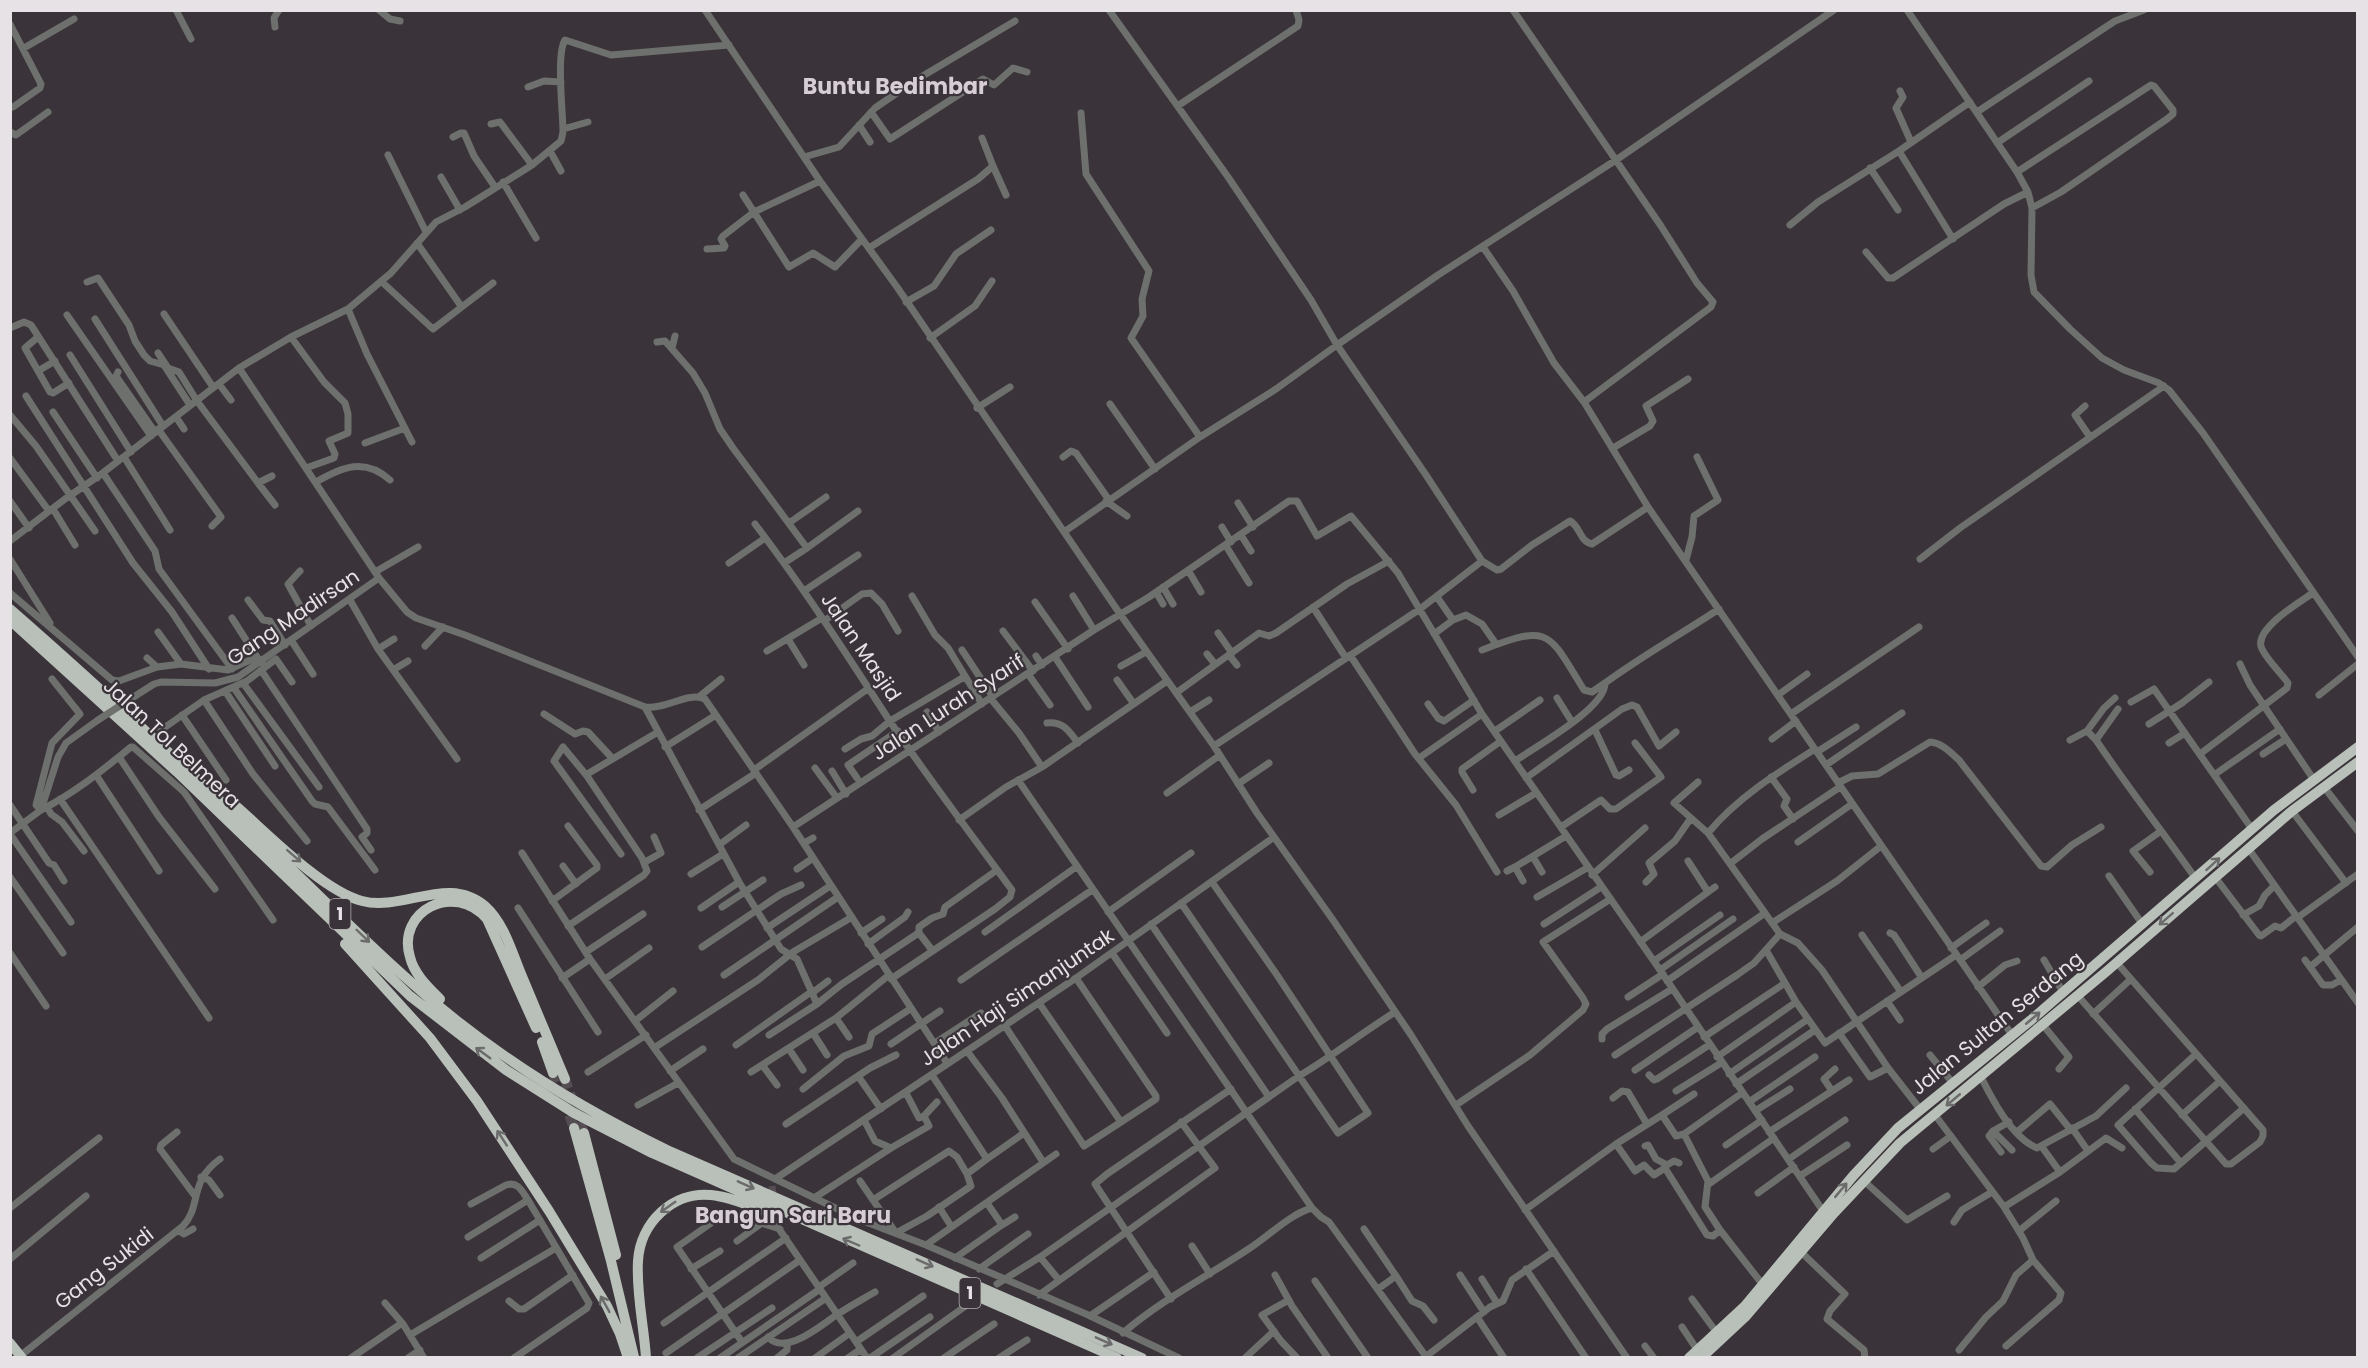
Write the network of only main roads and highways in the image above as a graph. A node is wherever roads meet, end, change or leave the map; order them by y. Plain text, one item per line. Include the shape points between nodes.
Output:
1 (10, 609) edge
2 (10, 620) edge
3 (2358, 747) edge
4 (2358, 762) edge
5 (184, 765) junction
6 (305, 896) junction
7 (2099, 962) junction
8 (2107, 972) junction
9 (503, 1055) junction
10 (553, 1073) tunnel mouth
11 (565, 1079) tunnel mouth
12 (823, 1230) junction
13 (10, 1343) edge
14 (1696, 1355) edge
15 (17, 1356) edge
16 (628, 1358) edge
17 (634, 1358) edge
18 (644, 1358) edge
19 (1117, 1358) edge
20 (1142, 1358) edge

1 - 5 highway, Jalan Tol Belmera / 1
2 - 6 highway, Jalan Tol Belmera / 1 via 177,772
7 -> 3 highway, Jalan Sultan Serdang via 2252,829
4 -> 8 highway, Jalan Sultan Serdang via 2292,811
5 -> 9 highway, 1 via 413,984
5 -> 11 highway via 320,878 346,895 381,903 449,892 480,902 494,915 504,934
12 -> 6 highway, 1 via 652,1153 544,1094 481,1052 410,996
16 -> 6 highway via 601,1296 477,1101 406,1010
7 - 8 highway
14 -> 7 highway, Jalan Sultan Serdang via 1763,1285 1867,1159 1920,1109
8 -> 14 highway, Jalan Sultan Serdang via 1900,1143 1741,1321
9 - 10 highway via 443,1001 413,966 408,947 410,930 425,911 439,903 467,903 487,919
9 -> 20 highway, 1 via 572,1100 659,1146
12 -> 18 highway via 720,1196 698,1195 669,1205 648,1227 639,1249
19 -> 12 highway, 1
13 - 15 highway
17 - 18 highway via 579,1131

